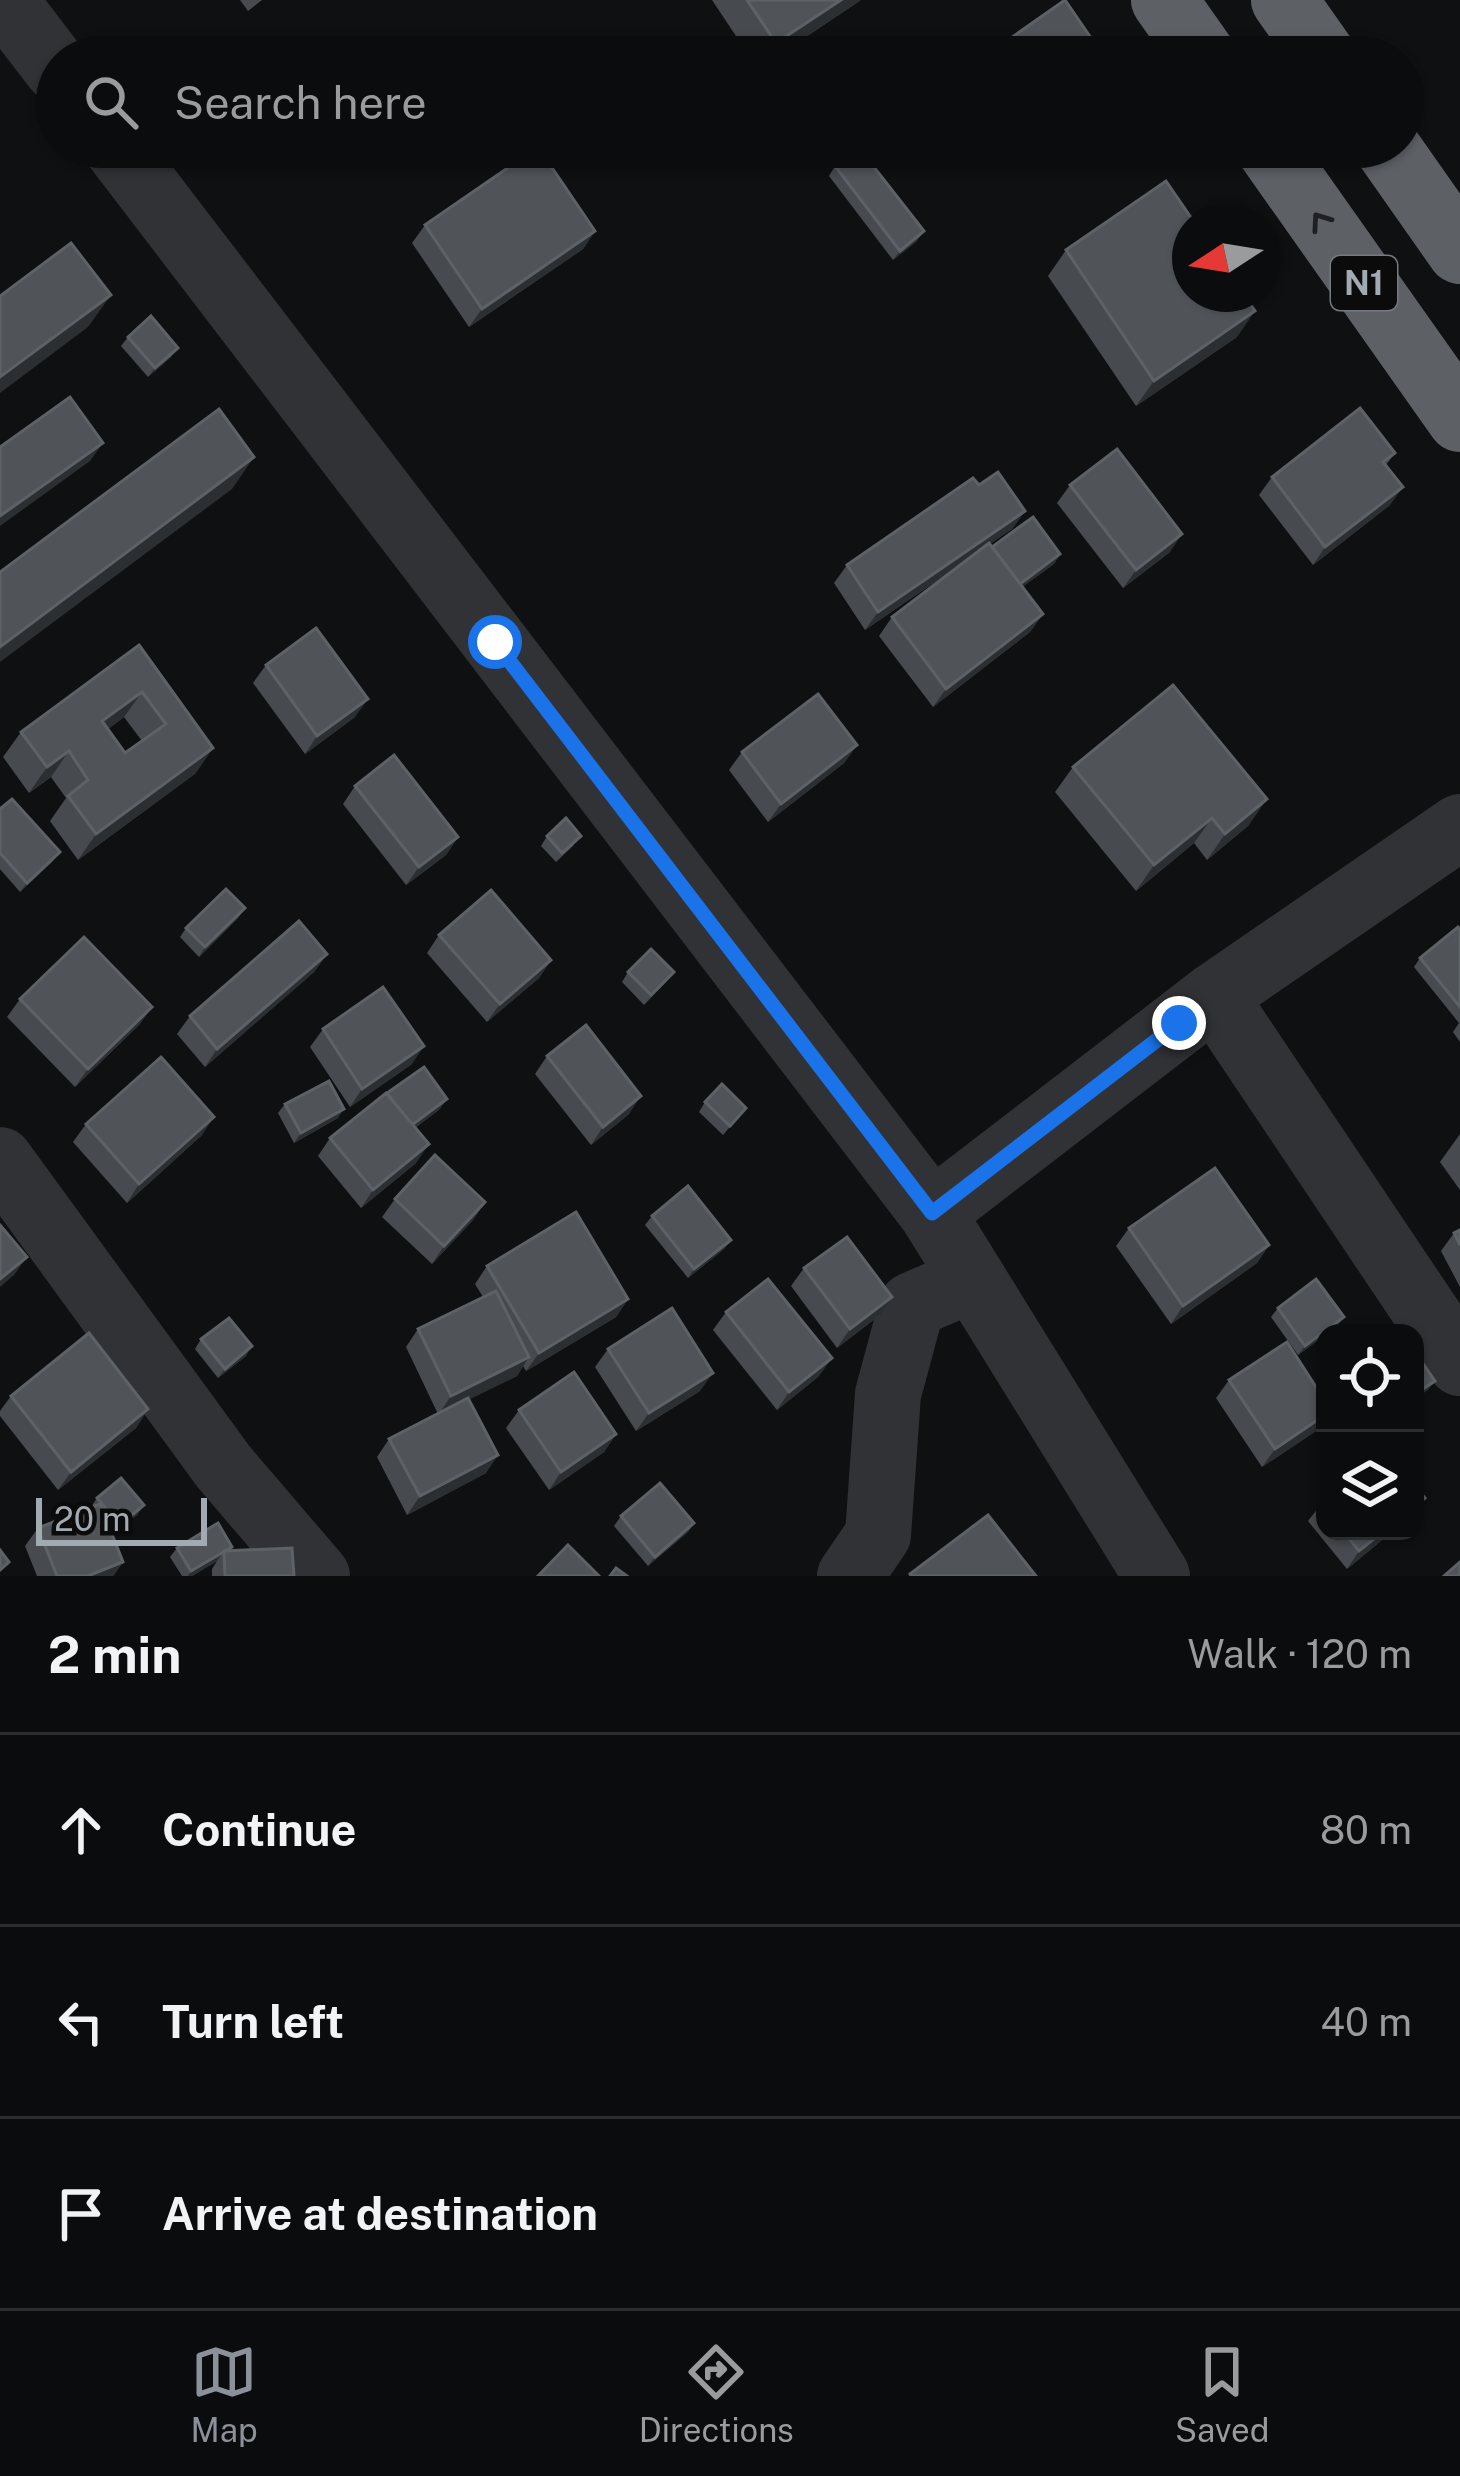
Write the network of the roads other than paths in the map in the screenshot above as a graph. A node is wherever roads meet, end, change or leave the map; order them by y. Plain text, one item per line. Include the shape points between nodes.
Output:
1 (4, 0) edge
2 (1163, 0) edge
3 (1284, 0) edge
4 (1189, 36) edge
5 (1309, 36) edge
6 (36, 42) edge
7 (132, 168) edge
8 (1283, 168) edge
9 (1402, 168) edge
10 (1460, 250) edge
11 (1460, 419) edge
12 (1460, 827) edge
13 (1214, 996) junction
14 (0, 1160) edge
15 (932, 1213) junction
16 (973, 1280) junction
17 (1460, 1363) edge
18 (317, 1576) edge
19 (850, 1576) edge
20 (1157, 1576) edge

1 - 6 street
2 - 4 highway
3 - 5 highway
7 - 15 street
11 -> 8 highway, N1
9 - 10 highway
12 - 13 street
13 - 15 street
13 - 17 street
14 - 18 street via 223,1466
15 - 16 street
16 - 19 street via 912,1305 888,1394 878,1535
16 - 20 street

